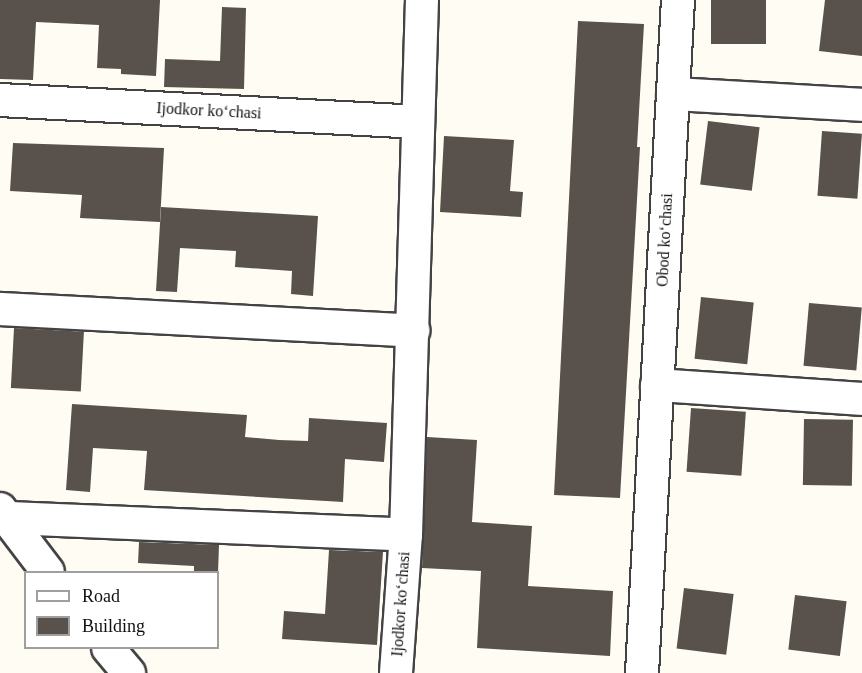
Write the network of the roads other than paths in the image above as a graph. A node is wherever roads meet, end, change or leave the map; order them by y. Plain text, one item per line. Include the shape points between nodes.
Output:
1 (422, 0) edge
2 (678, 0) edge
3 (673, 94) junction
4 (0, 100) edge
5 (862, 105) edge
6 (417, 122) junction
7 (0, 309) edge
8 (413, 331) junction
9 (657, 385) junction
10 (862, 399) edge
11 (4, 513) edge
12 (406, 535) junction
13 (47, 571) edge
14 (109, 649) edge
15 (129, 673) edge
16 (396, 673) edge
17 (642, 673) edge

1 - 6 street, Ijodkor koʻchasi
2 - 3 street, Obod koʻchasi
3 - 5 street
3 - 9 street, Obod koʻchasi
4 - 6 street, Ijodkor koʻchasi
6 - 8 street, Ijodkor koʻchasi
7 - 8 street
8 - 12 street, Ijodkor koʻchasi
9 - 10 street
9 - 17 street, Obod koʻchasi
11 - 12 street, Ijodkor koʻchasi
11 - 13 street, Ijodkor koʻchasi
12 - 16 street, Ijodkor koʻchasi
14 - 15 street

